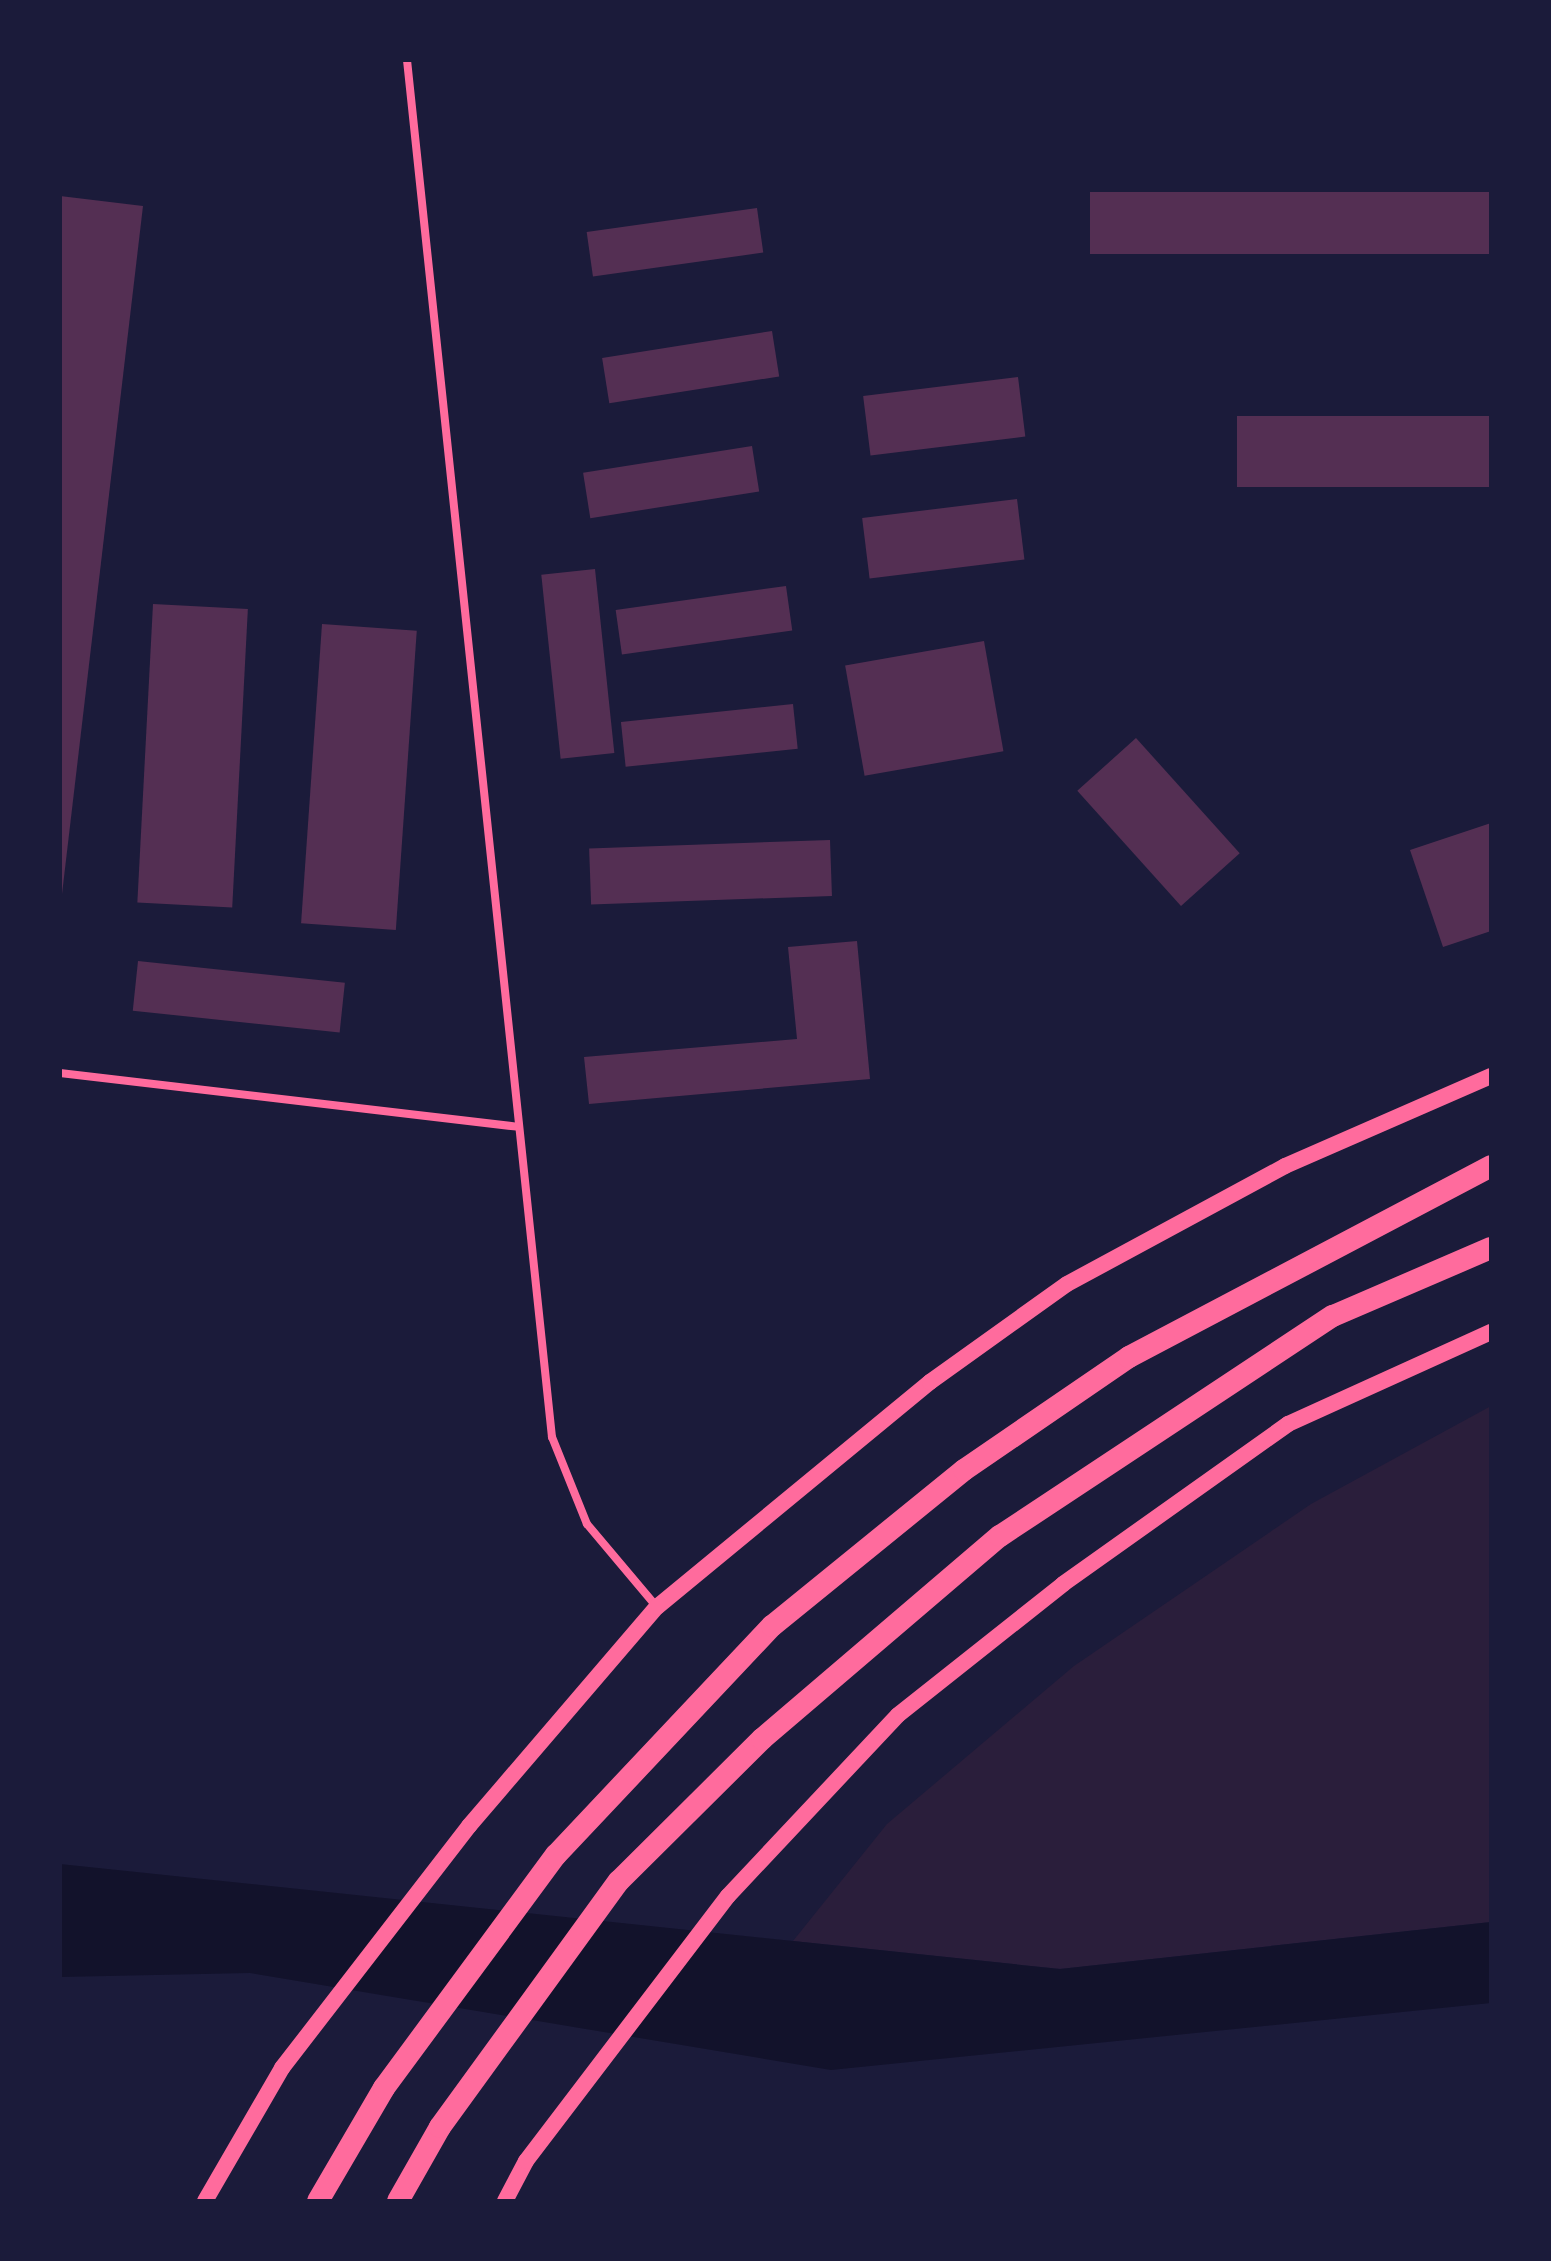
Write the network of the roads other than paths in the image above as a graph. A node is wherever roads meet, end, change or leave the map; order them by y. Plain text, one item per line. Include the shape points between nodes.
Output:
1 (407, 60) edge
2 (60, 1073) edge
3 (1491, 1076) edge
4 (519, 1127) junction
5 (1491, 1166) edge
6 (1491, 1248) edge
7 (1491, 1332) edge
8 (657, 1607) junction
9 (205, 2201) edge
10 (318, 2201) edge
11 (398, 2201) edge
12 (505, 2201) edge

1 - 4 street
2 - 4 street
3 - 8 main road via 1285,1166 1067,1284 930,1382
4 - 8 street via 552,1437 587,1524
5 - 10 highway via 1129,1357 964,1470 772,1626 556,1855 384,2088
6 - 11 highway via 1333,1316 1000,1536 762,1739 619,1881 440,2127
7 - 12 main road via 1288,1424 1063,1584 898,1715 728,1896 526,2161
8 - 9 main road via 469,1826 282,2068

